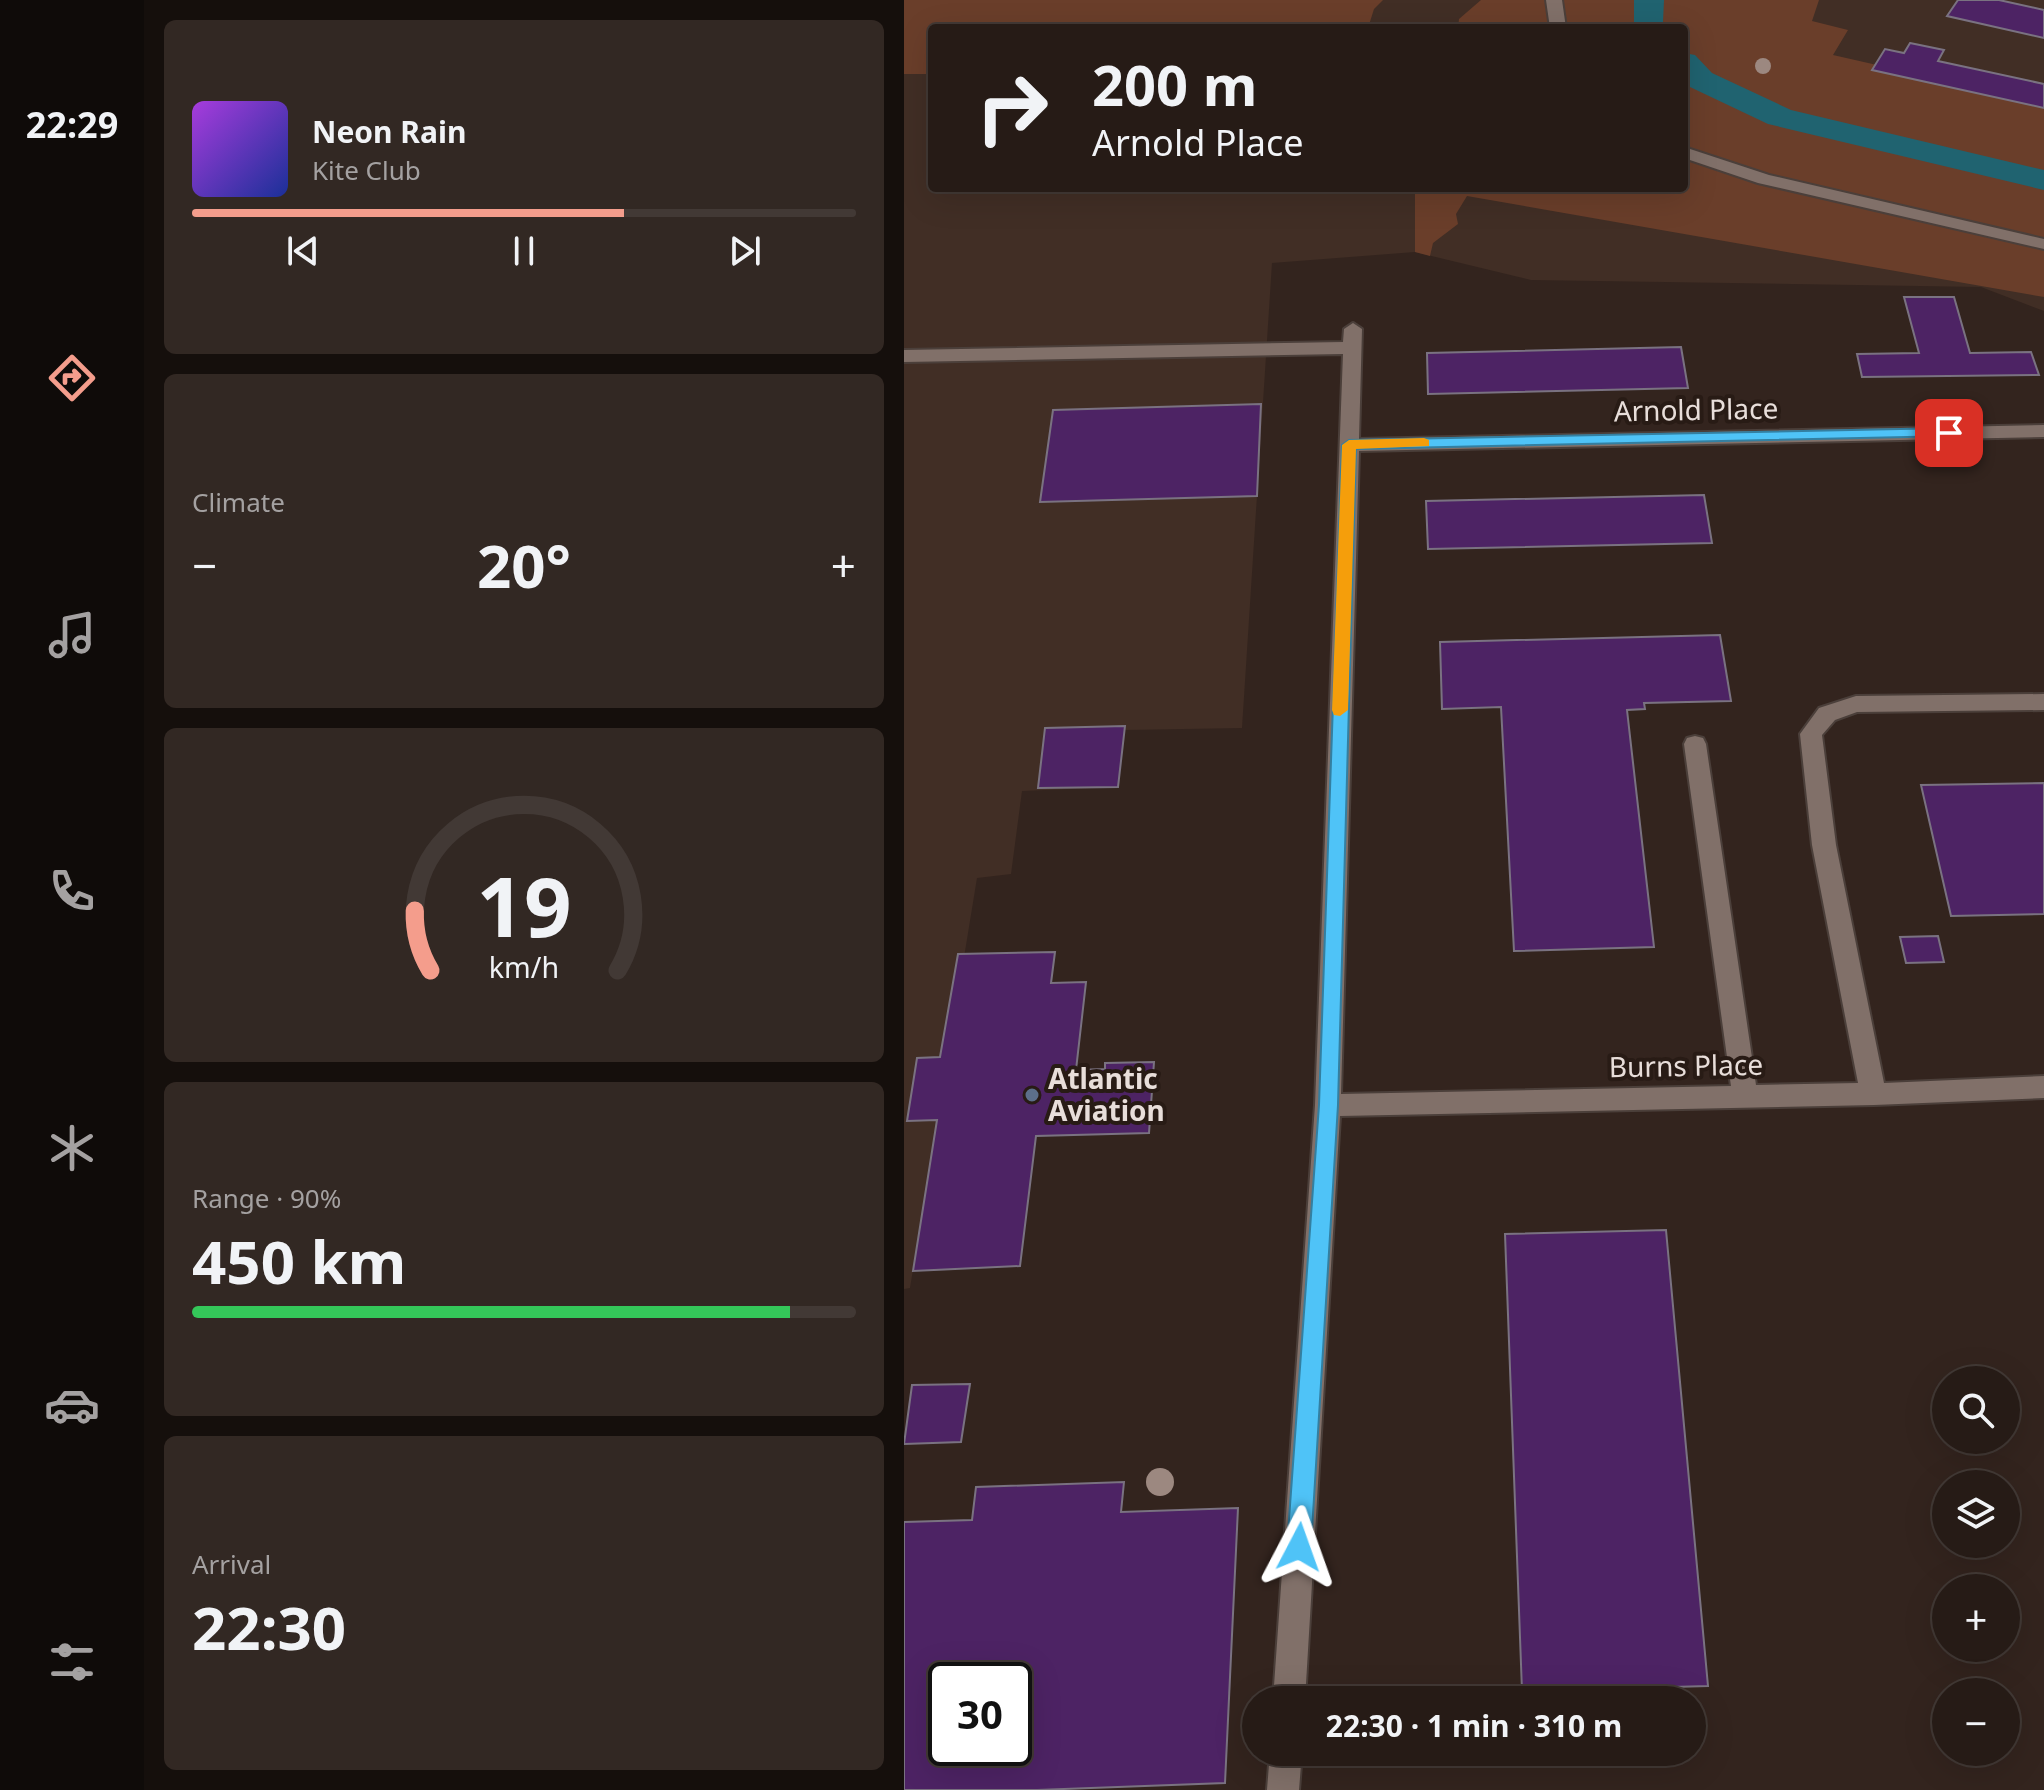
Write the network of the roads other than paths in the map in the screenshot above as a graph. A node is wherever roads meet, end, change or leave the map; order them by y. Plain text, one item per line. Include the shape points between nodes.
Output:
1 (1554, 0) edge
2 (1557, 24) edge
3 (1688, 153) edge
4 (2044, 244) edge
5 (904, 356) edge
6 (2044, 431) edge
7 (1349, 445) junction
8 (2044, 702) edge
9 (1695, 744) dead end
10 (2044, 1087) edge
11 (1874, 1094) junction
12 (1745, 1096) junction
13 (1328, 1105) junction
14 (1290, 1686) edge
15 (1285, 1766) edge
16 (1283, 1790) edge

1 - 2 street
3 - 4 street via 1764,179
5 - 7 street via 1353,339
6 - 7 street, Arnold Place
7 - 13 street
8 - 11 street via 1856,704 1827,714 1811,734 1824,845
9 - 12 street
10 - 11 street, Burns Place
11 - 12 street, Burns Place
12 - 13 street, Burns Place
13 - 14 street
15 - 16 street

